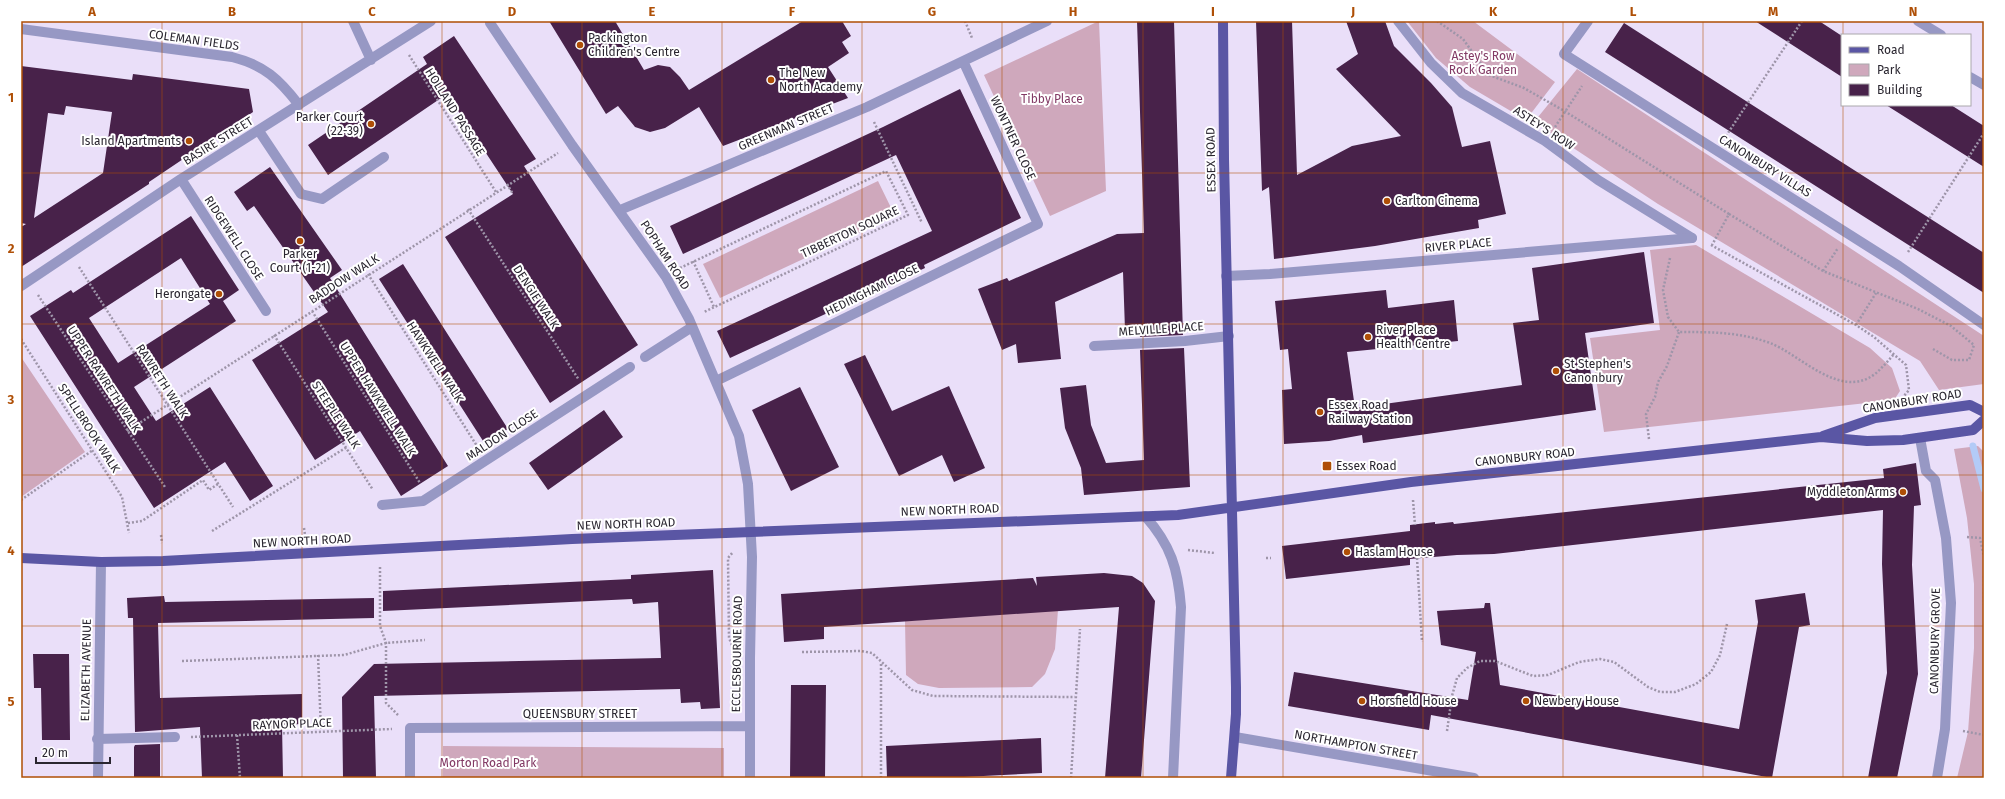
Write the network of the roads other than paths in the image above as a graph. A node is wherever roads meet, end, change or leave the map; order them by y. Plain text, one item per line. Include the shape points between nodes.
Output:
1 (353, 21) edge
2 (431, 21) edge
3 (1047, 21) edge
4 (1222, 21) edge
5 (1398, 21) edge
6 (1588, 21) edge
7 (1918, 21) edge
8 (490, 23) dead end
9 (21, 29) edge
10 (1939, 34) edge
11 (371, 60) junction
12 (964, 62) junction
13 (1971, 77) edge
14 (1984, 85) edge
15 (299, 105) junction
16 (259, 131) junction
17 (384, 157) dead end
18 (181, 179) junction
19 (620, 210) junction
20 (1038, 224) joint
21 (1692, 238) joint
22 (1226, 276) junction
23 (25, 284) edge
24 (266, 311) dead end
25 (1984, 325) edge
26 (692, 327) junction
27 (1229, 336) junction
28 (1094, 346) dead end
29 (645, 357) dead end
30 (630, 367) dead end
31 (716, 380) junction
32 (1984, 412) edge
33 (1984, 420) edge
34 (1821, 437) junction
35 (1920, 438) junction
36 (382, 505) road end
37 (1232, 508) junction
38 (1145, 516) junction
39 (751, 531) junction
40 (21, 558) edge
41 (101, 562) junction
42 (750, 726) junction
43 (175, 737) road end
44 (1235, 737) junction
45 (97, 739) junction
46 (98, 778) edge
47 (410, 778) edge
48 (750, 778) edge
49 (1174, 778) edge
50 (1231, 778) edge
51 (1474, 778) edge
52 (1937, 778) edge

1 - 11 street
2 - 11 street, BASIRE STREET
3 - 12 street, GREENMAN STREET
4 - 22 main road, ESSEX ROAD
5 - 21 street, ASTEY'S ROW via 1432,63 1462,93 1545,141 1598,180
6 - 25 street, CANONBURY VILLAS via 1564,54 1899,266
7 - 10 street
8 - 19 street, POPHAM ROAD via 572,145
9 - 15 street, COLEMAN FIELDS via 232,57 266,70
11 - 15 street, BASIRE STREET
12 - 19 street, GREENMAN STREET via 867,107
12 - 20 street, WONTNER CLOSE
13 - 14 street
15 - 16 street, BASIRE STREET
16 - 17 street via 301,194 322,199
16 - 18 street, BASIRE STREET
18 - 23 street, BASIRE STREET
18 - 24 street, RIDGEWELL CLOSE
19 - 26 street, POPHAM ROAD via 666,277
20 - 31 street, HEDINGHAM CLOSE
21 - 22 street, RIVER PLACE
22 - 27 main road, ESSEX ROAD
26 - 29 street
26 - 31 street, POPHAM ROAD
27 - 28 street, MELVILLE PLACE
27 - 37 main road, ESSEX ROAD
30 - 36 street, MALDON CLOSE via 423,501
31 - 39 street, POPHAM ROAD via 739,436 744,457
32 - 34 main road, CANONBURY ROAD via 1970,405 1875,418
33 - 35 main road, CANONBURY ROAD via 1973,430
34 - 35 main road, CANONBURY ROAD via 1867,441
34 - 37 main road, CANONBURY ROAD via 1411,482
35 - 52 street, CANONBURY GROVE via 1926,471 1935,480 1946,538 1951,603 1945,729
37 - 38 main road, NEW NORTH ROAD
37 - 44 main road, ESSEX ROAD
38 - 39 main road, NEW NORTH ROAD
38 - 49 street via 1160,533 1173,558 1179,580 1181,607
39 - 41 main road, NEW NORTH ROAD via 281,556
39 - 42 street, ECCLESBOURNE ROAD
40 - 41 main road, NEW NORTH ROAD
41 - 45 street, ELIZABETH AVENUE
42 - 47 street, QUEENSBURY STREET via 410,728
42 - 48 street, ECCLESBOURNE ROAD
43 - 45 street
44 - 50 main road, ESSEX ROAD
44 - 51 street, NORTHAMPTON STREET
45 - 46 street, ELIZABETH AVENUE

